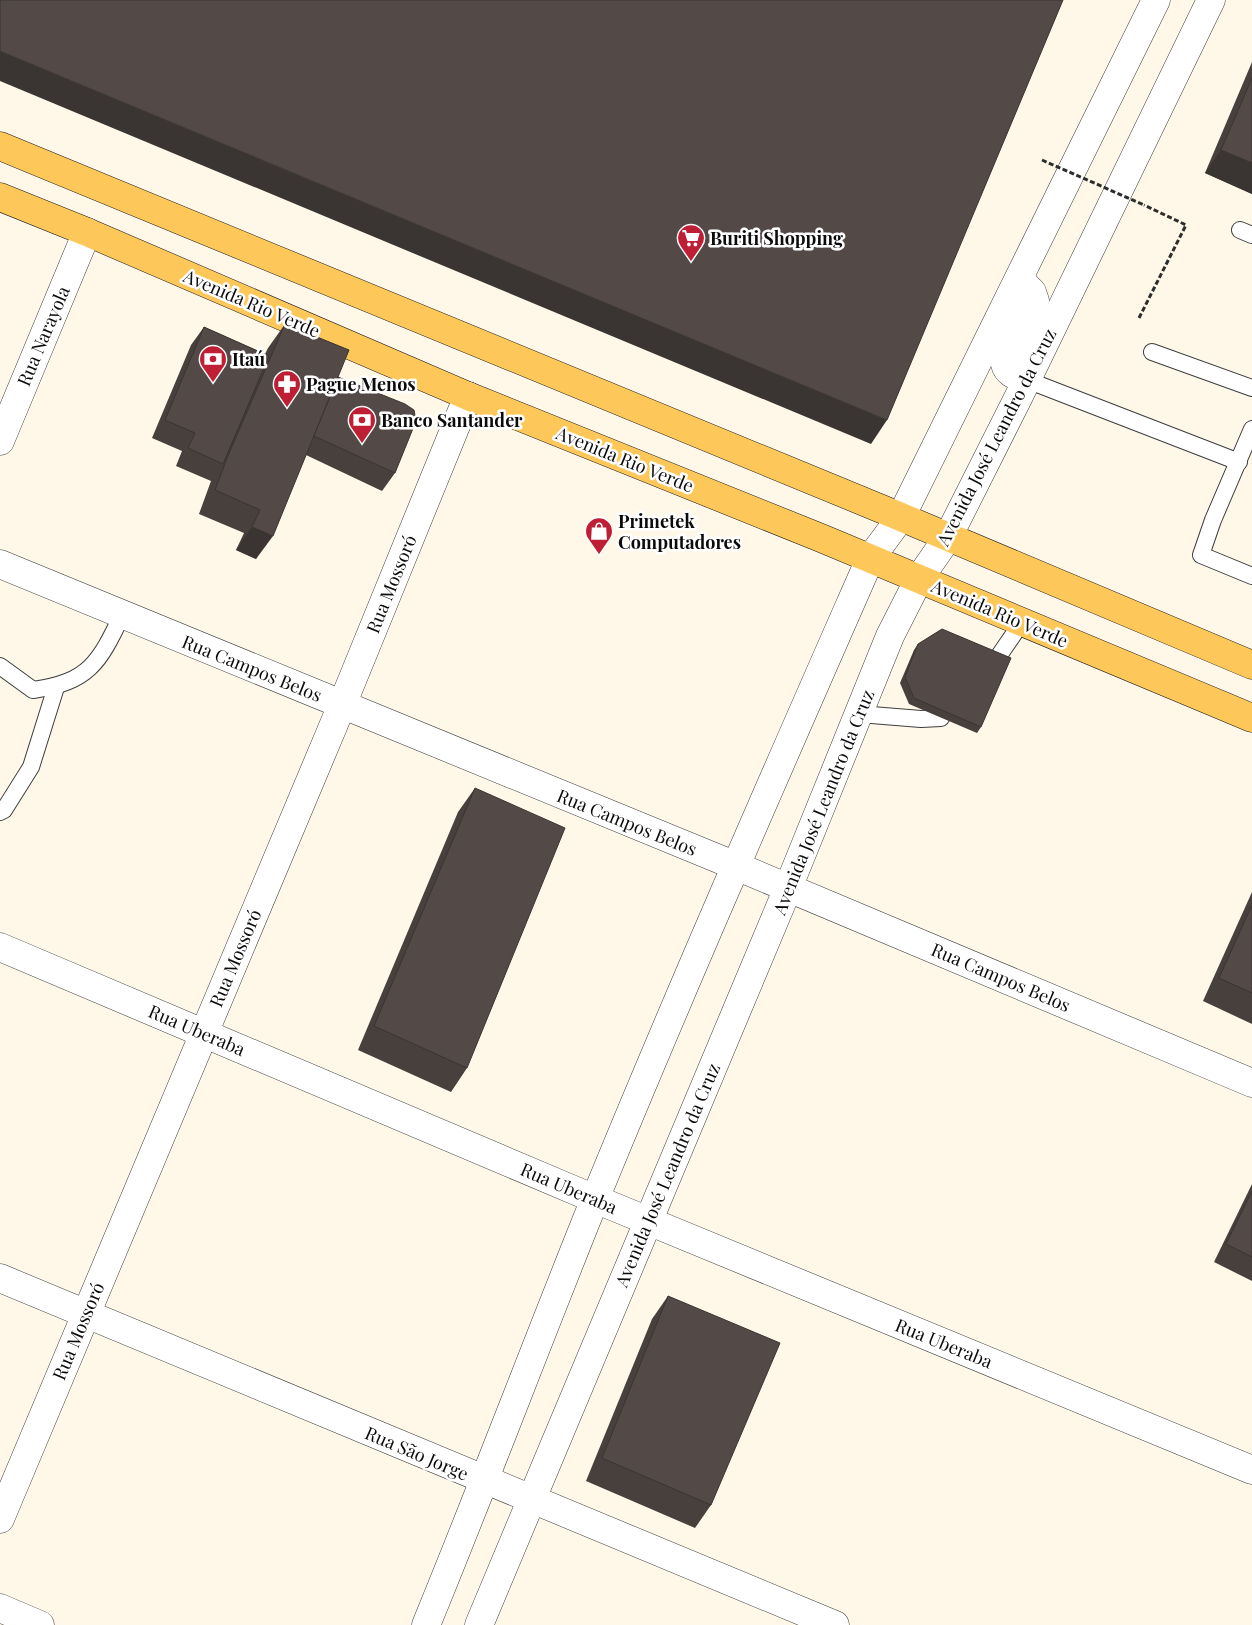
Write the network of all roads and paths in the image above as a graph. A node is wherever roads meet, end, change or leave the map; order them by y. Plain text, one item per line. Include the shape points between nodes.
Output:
1 (1156, 0) edge
2 (1212, 0) edge
3 (0, 146) edge
4 (1042, 160) dead end
5 (0, 197) edge
6 (87, 232) junction
7 (1019, 279) junction
8 (1139, 318) dead end
9 (1152, 352) dead end
10 (1028, 380) junction
11 (1252, 388) edge
12 (468, 396) junction
13 (1252, 429) edge
14 (0, 441) edge
15 (1239, 462) junction
16 (901, 517) junction
17 (948, 537) junction
18 (870, 558) junction
19 (0, 564) edge
20 (1252, 576) edge
21 (919, 579) junction
22 (122, 614) junction
23 (1022, 622) junction
24 (996, 660) edge
25 (1252, 665) edge
26 (0, 666) edge
27 (56, 687) junction
28 (342, 705) junction
29 (859, 714) junction
30 (941, 718) edge
31 (1252, 718) edge
32 (0, 812) edge
33 (736, 866) junction
34 (788, 888) junction
35 (0, 947) edge
36 (203, 1033) junction
37 (1252, 1083) edge
38 (595, 1199) junction
39 (648, 1221) junction
40 (0, 1278) edge
41 (86, 1314) junction
42 (1252, 1470) edge
43 (485, 1481) junction
44 (531, 1500) junction
45 (0, 1519) edge
46 (0, 1608) edge
47 (40, 1625) edge
48 (426, 1625) edge
49 (479, 1625) edge
50 (835, 1625) edge

1 - 7 street
2 - 10 street, Avenida José Leandro da Cruz
3 - 16 main road
4 - 8 path, bridge via 1186,224
5 - 6 main road, Avenida Rio Verde
6 - 12 main road, Avenida Rio Verde
6 - 14 street, Rua Narayola
7 - 10 street via 1032,292 1035,301 1005,364 1011,374
7 - 16 street
9 - 11 lane
10 - 15 lane
10 - 17 street, Avenida José Leandro da Cruz
12 - 18 main road, Avenida Rio Verde
12 - 28 street, Rua Mossoró
13 - 15 lane
15 - 20 lane via 1201,555
16 - 17 main road
16 - 18 street
17 - 21 street, Avenida José Leandro da Cruz
17 - 25 main road
18 - 21 main road, Avenida Rio Verde
18 - 33 street
19 - 22 street, Rua Campos Belos
21 - 23 main road, Avenida Rio Verde
21 - 29 street, Avenida José Leandro da Cruz via 890,636
22 - 27 lane via 106,648 94,664 74,681
22 - 28 street, Rua Campos Belos
23 - 24 lane
23 - 31 main road, Avenida Rio Verde
26 - 27 lane via 33,690
27 - 32 lane via 31,767
28 - 33 street, Rua Campos Belos
28 - 36 street, Rua Mossoró
29 - 30 lane
29 - 34 street, Avenida José Leandro da Cruz
33 - 34 street, Rua Campos Belos
33 - 38 street
34 - 37 street, Rua Campos Belos
34 - 39 street, Avenida José Leandro da Cruz
35 - 36 street, Rua Uberaba
36 - 38 street, Rua Uberaba
36 - 41 street, Rua Mossoró
38 - 39 street, Rua Uberaba
38 - 43 street
39 - 42 street, Rua Uberaba
39 - 44 street, Avenida José Leandro da Cruz
40 - 41 street, Rua São Jorge
41 - 43 street, Rua São Jorge
41 - 45 street, Rua Mossoró
43 - 44 street, Rua São Jorge
43 - 48 street
44 - 49 street, Avenida José Leandro da Cruz
44 - 50 street, Rua São Jorge
46 - 47 street

